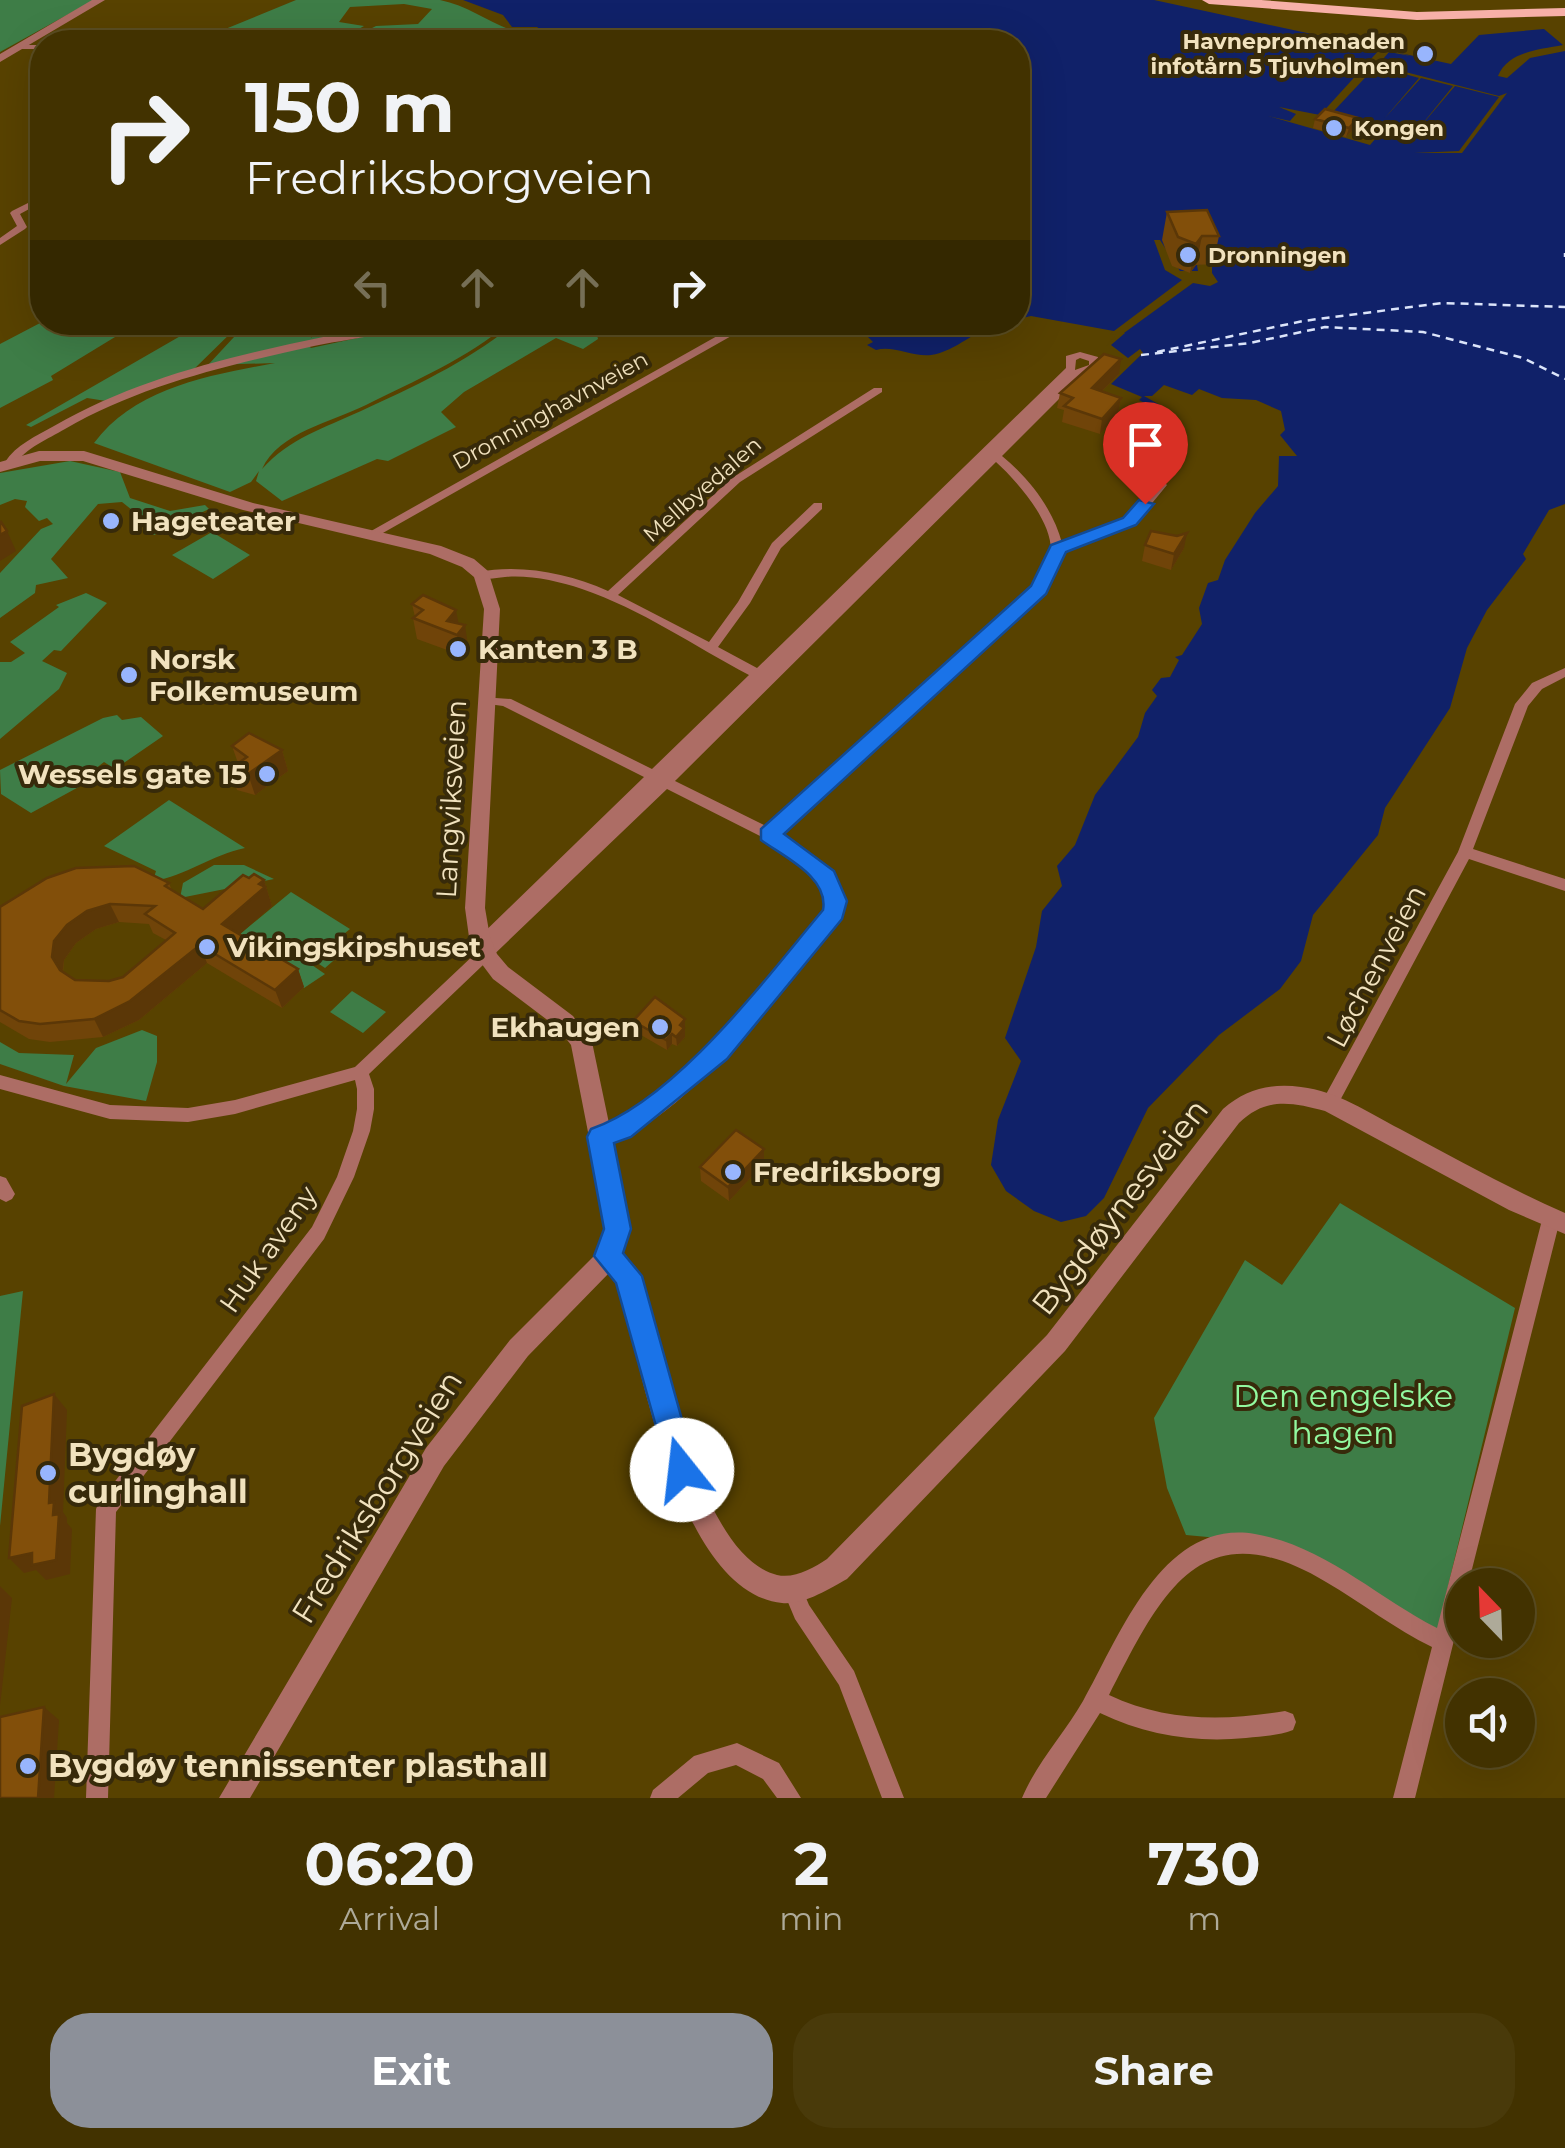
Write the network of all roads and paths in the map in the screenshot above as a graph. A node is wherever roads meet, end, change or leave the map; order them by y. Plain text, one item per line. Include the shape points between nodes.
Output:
1 (100, 0) edge
2 (1210, 0) edge
3 (1249, 0) edge
4 (1565, 9) edge
5 (49, 30) edge
6 (30, 41) edge
7 (20, 47) junction
8 (30, 47) edge
9 (0, 59) edge
10 (30, 206) edge
11 (0, 242) edge
12 (362, 335) edge
13 (728, 335) edge
14 (878, 390) dead end
15 (1030, 414) junction
16 (990, 453) junction
17 (6, 464) edge
18 (1161, 485) dead end
19 (818, 506) dead end
20 (370, 535) junction
21 (1058, 549) junction
22 (482, 576) junction
23 (610, 596) junction
24 (712, 648) junction
25 (1565, 672) edge
26 (763, 676) junction
27 (486, 700) junction
28 (659, 778) junction
29 (769, 834) junction
30 (1465, 852) junction
31 (1565, 884) edge
32 (481, 950) junction
33 (360, 1072) junction
34 (0, 1082) edge
35 (1330, 1103) junction
36 (600, 1137) junction
37 (1558, 1222) edge
38 (608, 1256) junction
39 (792, 1588) junction
40 (1444, 1642) junction
41 (1096, 1700) junction
42 (1285, 1722) dead end
43 (98, 1798) edge
44 (234, 1798) edge
45 (661, 1798) edge
46 (790, 1798) edge
47 (893, 1798) edge
48 (1034, 1798) edge
49 (1404, 1798) edge

1 - 5 street
2 - 4 highway via 1419,20
3 - 4 highway via 1450,12
6 - 7 street
7 - 8 street
7 - 9 street
10 - 11 street via 15,213 22,227
12 - 17 street via 153,386 57,427
13 - 20 street, Dronninghavnveien
14 - 23 street, Mellbyedalen via 736,480
15 - 15 street via 1094,368 1094,360 1070,358 1071,370
15 - 16 street
16 - 21 street via 1048,519
16 - 26 street
17 - 20 street via 84,456
18 - 21 street via 1130,522
19 - 24 street via 776,546
20 - 22 street via 449,554
21 - 29 street via 1039,589
22 - 23 street via 533,572
22 - 27 street, Langviksveien via 492,600
23 - 24 street
24 - 26 street
25 - 30 street, Løchenveien via 1537,686 1522,704
26 - 28 street
27 - 28 street via 506,702
27 - 32 street, Langviksveien via 475,908
28 - 29 street
28 - 32 street
29 - 36 street via 826,876 834,913 718,1052 634,1121
30 - 31 street
30 - 35 street, Løchenveien
32 - 33 street
32 - 36 street via 502,976 577,1037
33 - 34 street via 188,1114 110,1112
33 - 43 street, Huk aveny via 365,1107 357,1144 343,1189 318,1233 102,1520
35 - 37 street, Bygdøynesveien
35 - 39 street, Bygdøynesveien via 1279,1093 1238,1108 1016,1387 848,1559
36 - 38 street via 618,1229
37 - 40 street
38 - 39 street via 628,1276 678,1460 706,1521 745,1572 768,1587
38 - 44 street, Fredriksborgveien via 510,1358 435,1457
39 - 47 street via 848,1678
40 - 41 street via 1291,1553 1246,1542 1216,1544 1164,1579
40 - 49 street
41 - 42 street via 1169,1727
41 - 48 street
45 - 46 street via 702,1764 737,1754 771,1771

